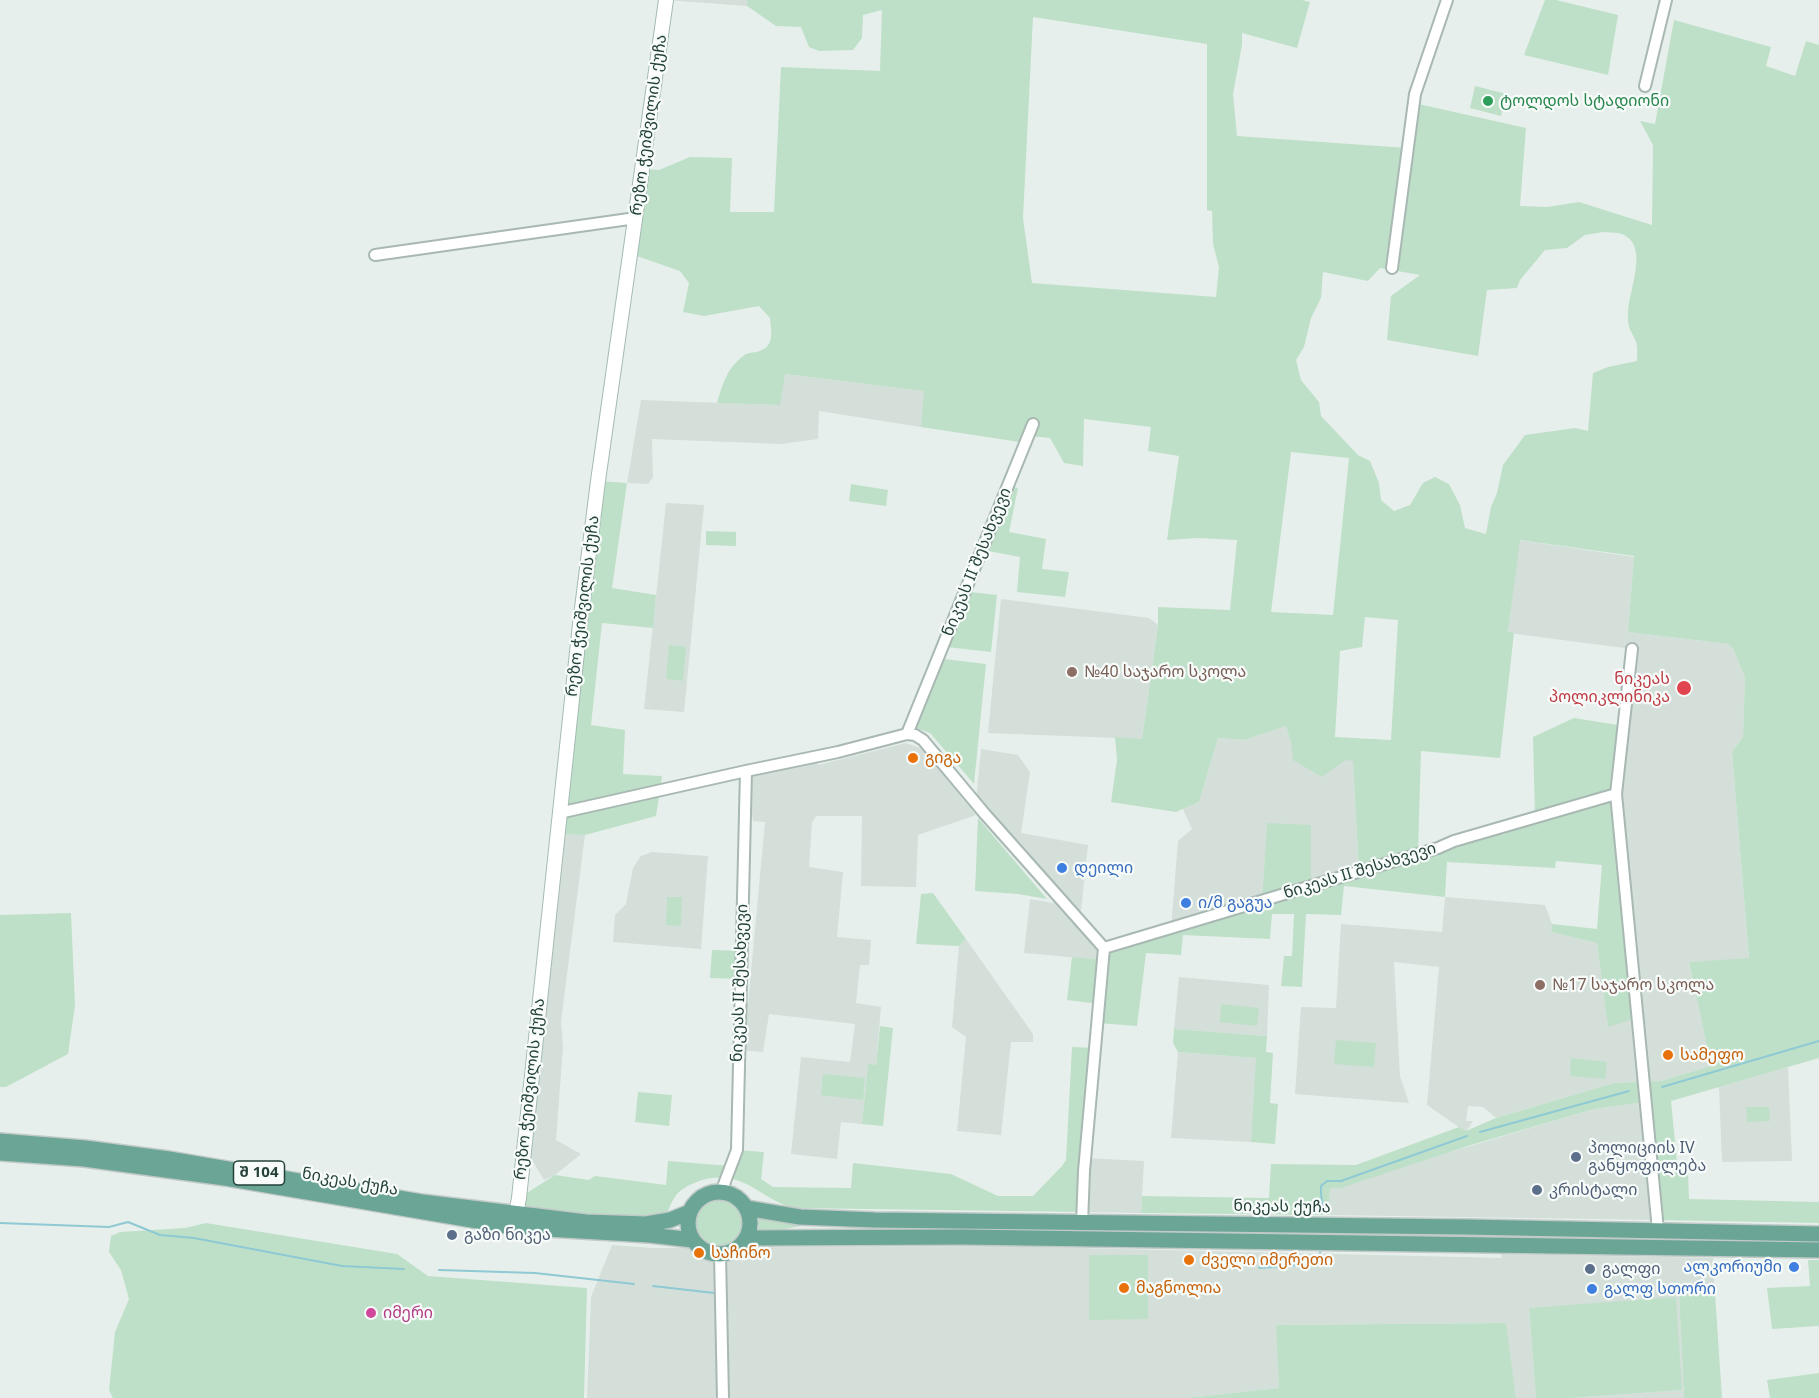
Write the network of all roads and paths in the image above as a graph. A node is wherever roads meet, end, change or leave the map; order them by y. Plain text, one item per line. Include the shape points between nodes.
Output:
1 (666, 0) edge
2 (1447, 0) edge
3 (1666, 0) edge
4 (1645, 86) dead end
5 (636, 218) junction
6 (375, 255) dead end
7 (1392, 268) dead end
8 (1033, 424) dead end
9 (1632, 649) dead end
10 (907, 734) junction
11 (746, 771) junction
12 (1616, 794) junction
13 (559, 813) junction
14 (1104, 948) junction
15 (0, 1141) edge
16 (0, 1154) edge
17 (721, 1192) junction
18 (746, 1208) junction
19 (690, 1212) junction
20 (514, 1221) junction
21 (1082, 1222) junction
22 (1530, 1228) junction
23 (1658, 1230) junction
24 (1819, 1234) edge
25 (746, 1238) junction
26 (693, 1240) junction
27 (1529, 1246) junction
28 (1819, 1250) edge
29 (720, 1254) junction
30 (723, 1398) edge

1 - 5 main road, რეზო ჭეიშვილის ქუჩა
2 - 7 street via 1415,94
3 - 4 street
5 - 6 street
5 - 13 main road, რეზო ჭეიშვილის ქუჩა via 598,481
8 - 10 street, ნიკეას II შესახვევი
9 - 12 street
10 - 11 street
10 - 14 street via 923,740
11 - 13 street
11 - 17 street, ნიკეას II შესახვევი via 736,1150
12 - 14 street, ნიკეას II შესახვევი
12 - 23 street
13 - 20 main road, რეზო ჭეიშვილის ქუჩა
14 - 21 street
15 - 20 main road, ნიკეას ქუჩა / შ 104 via 224,1167
16 - 20 main road, ნიკეას ქუჩა / შ 104 via 225,1178
17 - 18 main road, ნიკეას ქუჩა via 739,1199
17 - 19 main road, ნიკეას ქუჩა via 703,1197
18 - 21 main road, ნიკეას ქუჩა via 800,1217
18 - 25 main road via 750,1228
19 - 20 main road, ნიკეას ქუჩა via 646,1224
19 - 26 main road
20 - 26 main road, ნიკეას ქუჩა
21 - 22 main road, ნიკეას ქუჩა
22 - 23 main road, ნიკეას ქუჩა
22 - 27 main road
23 - 24 main road, ნიკეას ქუჩა
25 - 27 main road via 963,1237
25 - 29 main road via 730,1252
26 - 29 main road, ნიკეას ქუჩა via 709,1252
27 - 28 main road
29 - 30 street

